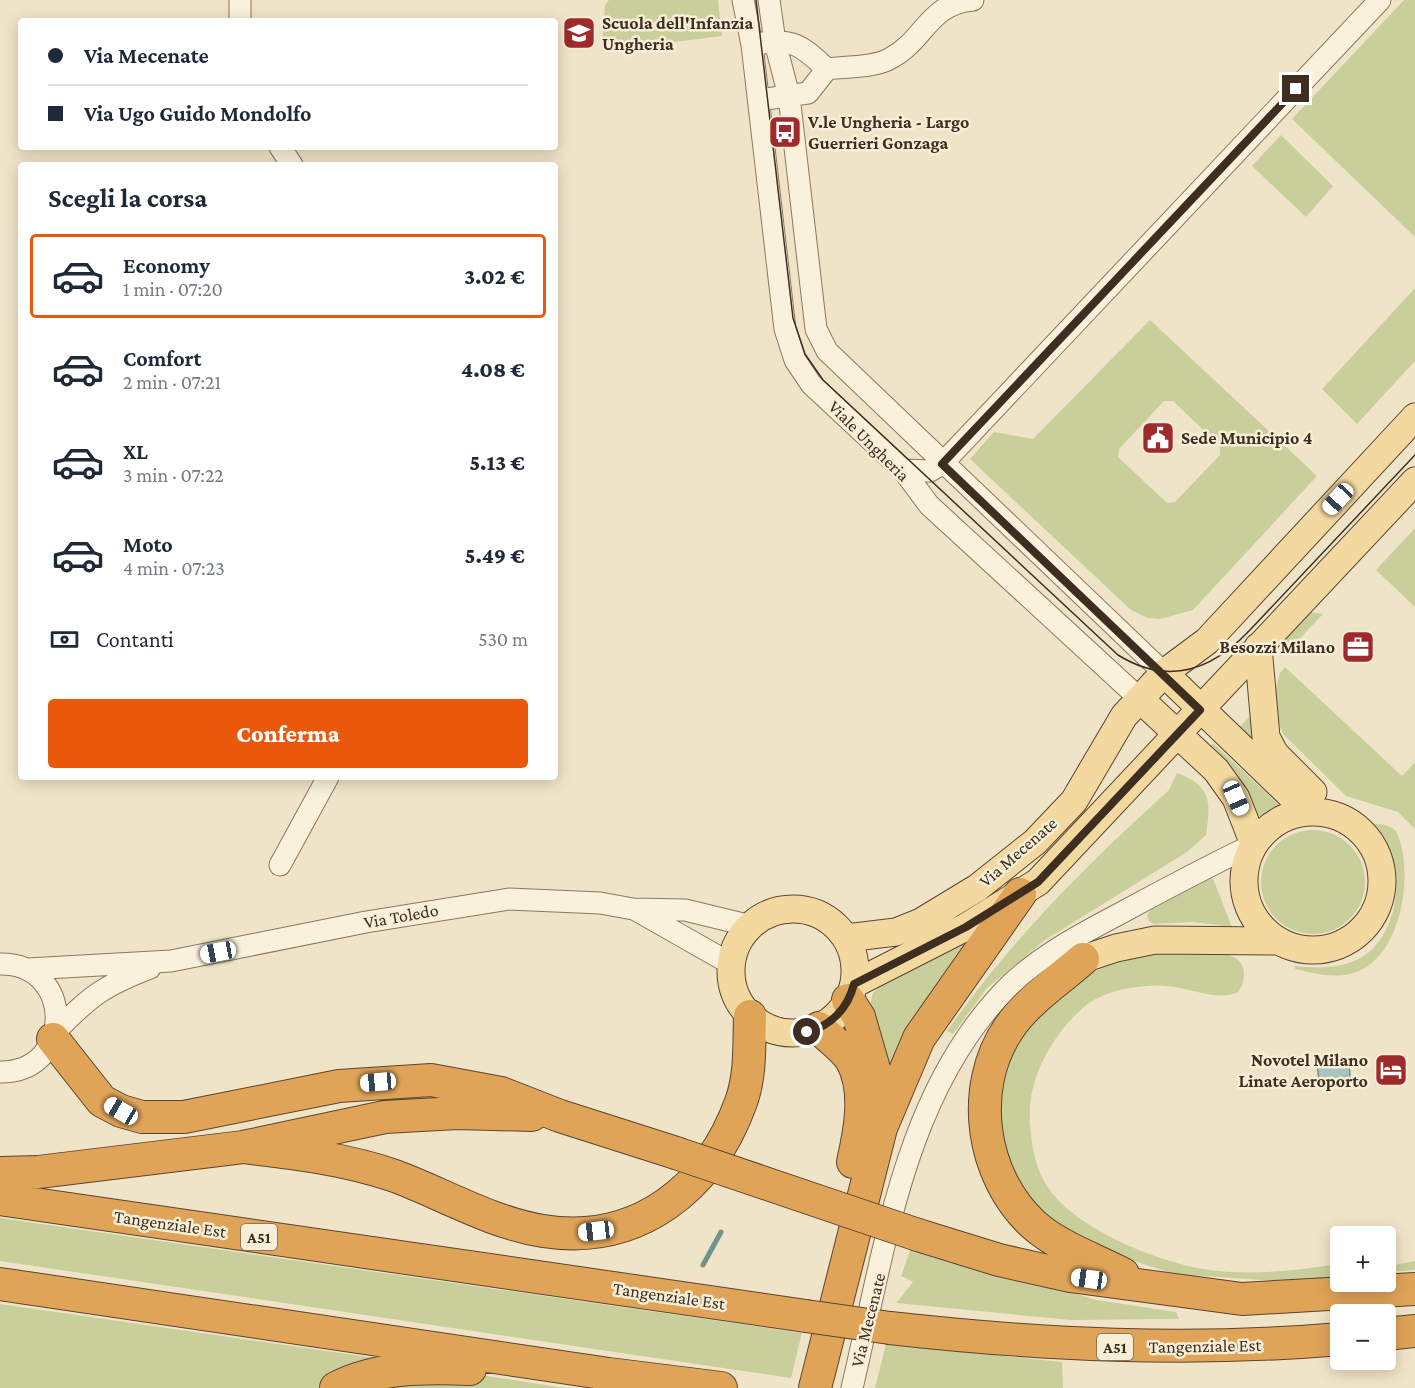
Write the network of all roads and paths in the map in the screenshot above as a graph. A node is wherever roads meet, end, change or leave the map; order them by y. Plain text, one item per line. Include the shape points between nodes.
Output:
1 (240, 0) edge
2 (743, 0) edge
3 (770, 0) edge
4 (973, 0) edge
5 (1380, 0) edge
6 (240, 18) edge
7 (775, 42) junction
8 (752, 45) junction
9 (827, 69) junction
10 (789, 96) junction
11 (759, 100) junction
12 (816, 329) junction
13 (790, 344) junction
14 (1415, 417) edge
15 (942, 464) junction
16 (903, 470) junction
17 (1415, 481) edge
18 (1258, 647) junction
19 (1164, 673) junction
20 (1140, 699) junction
21 (1200, 710) junction
22 (1179, 733) junction
23 (326, 780) edge
24 (1308, 812) junction
25 (1337, 816) junction
26 (1254, 844) junction
27 (280, 865) dead end
28 (1020, 894) junction
29 (633, 909) junction
30 (751, 926) junction
31 (846, 938) junction
32 (1279, 942) junction
33 (1083, 959) junction
34 (171, 961) junction
35 (0, 964) edge
36 (731, 964) junction
37 (28, 969) junction
38 (851, 992) junction
39 (750, 1016) junction
40 (819, 1028) junction
41 (54, 1036) junction
42 (959, 1051) junction
43 (0, 1071) edge
44 (560, 1116) junction
45 (881, 1128) junction
46 (243, 1147) junction
47 (0, 1173) edge
48 (0, 1199) edge
49 (0, 1284) edge
50 (1147, 1287) junction
51 (1415, 1289) edge
52 (1415, 1331) edge
53 (1396, 1333) edge
54 (1330, 1340) edge
55 (609, 1374) junction
56 (336, 1388) edge
57 (721, 1388) edge
58 (800, 1388) edge
59 (815, 1388) edge
60 (852, 1388) edge

1 - 6 street
2 - 8 street, Viale Ungheria
3 - 7 street, Viale Ungheria
4 - 9 street via 944,8 887,61
5 - 15 street
7 - 8 street
7 - 9 street via 798,44
7 - 10 street, Viale Ungheria
8 - 11 street, Viale Ungheria
9 - 10 street via 807,93
10 - 11 street
10 - 12 street, Viale Ungheria
11 - 13 street, Viale Ungheria via 785,329
12 - 13 street
12 - 15 street, Viale Ungheria via 827,351
13 - 16 street, Viale Ungheria via 795,360 811,384
14 - 19 main road, Via Mecenate via 1207,641
15 - 16 street via 930,471
15 - 19 street, Viale Ungheria
16 - 20 street, Viale Ungheria via 929,505
17 - 18 main road, Via Mecenate
18 - 21 main road, Via Mecenate
18 - 25 main road, Via Mecenate via 1263,728 1270,746
19 - 20 main road, Via Mecenate
19 - 21 main road
20 - 22 main road
20 - 31 main road, Via Mecenate via 1124,716 1074,801 1035,842 978,888 921,922 896,932
21 - 22 main road, Via Mecenate
21 - 24 main road
22 - 26 main road via 1224,780 1236,798
22 - 28 main road, Via Mecenate via 1038,882
23 - 27 street
24 - 25 main road, Via Mecenate
24 - 26 main road, Via Mecenate via 1278,821
25 - 32 main road, Via Mecenate via 1359,829 1378,858 1382,883 1376,908 1362,930 1333,947 1303,950
26 - 32 main road, Via Mecenate via 1245,868 1247,902 1259,925
26 - 42 street, Via Mecenate via 1073,939 1036,963 1011,984
28 - 38 main road, Via Mecenate
28 - 45 highway via 919,1038
29 - 30 street via 684,910
29 - 34 street, Via Toledo via 600,903 509,899 366,922
29 - 36 street
30 - 31 main road via 772,913 804,910 828,919
30 - 36 main road via 738,943
31 - 38 main road via 855,968
32 - 33 main road, Via Mecenate via 1155,940
33 - 42 street, Via Mecenate via 1026,993
33 - 50 highway via 1021,1013 997,1048 984,1113 987,1141 996,1173 1008,1195 1035,1226
34 - 37 street
34 - 41 street via 119,980 88,998
35 - 37 street
36 - 39 main road via 735,992
37 - 41 street via 53,996 57,1014
38 - 40 main road, Via Mecenate via 833,1019
38 - 45 highway via 876,1070
39 - 40 main road via 767,1028 786,1033
39 - 46 highway via 749,1064 742,1100 719,1145 693,1183 667,1204 647,1218 614,1229 579,1233 543,1231 348,1163
40 - 58 highway via 851,1059 858,1077 860,1118 847,1195
41 - 43 street via 43,1054 29,1066
41 - 44 highway via 102,1101 142,1116 184,1117 339,1086 431,1080 501,1093
42 - 60 street, Via Mecenate via 939,1085 909,1159
44 - 46 highway via 457,1113 385,1118
44 - 50 highway, bridge via 918,1235 1029,1267
45 - 59 highway
46 - 47 highway via 38,1172
48 - 54 highway, Tangenziale Est / A51, bridge via 890,1328 1005,1341 1213,1347
49 - 55 highway
50 - 51 highway via 1242,1299
52 - 53 highway
55 - 56 highway via 437,1368 389,1371 353,1379
55 - 57 highway

